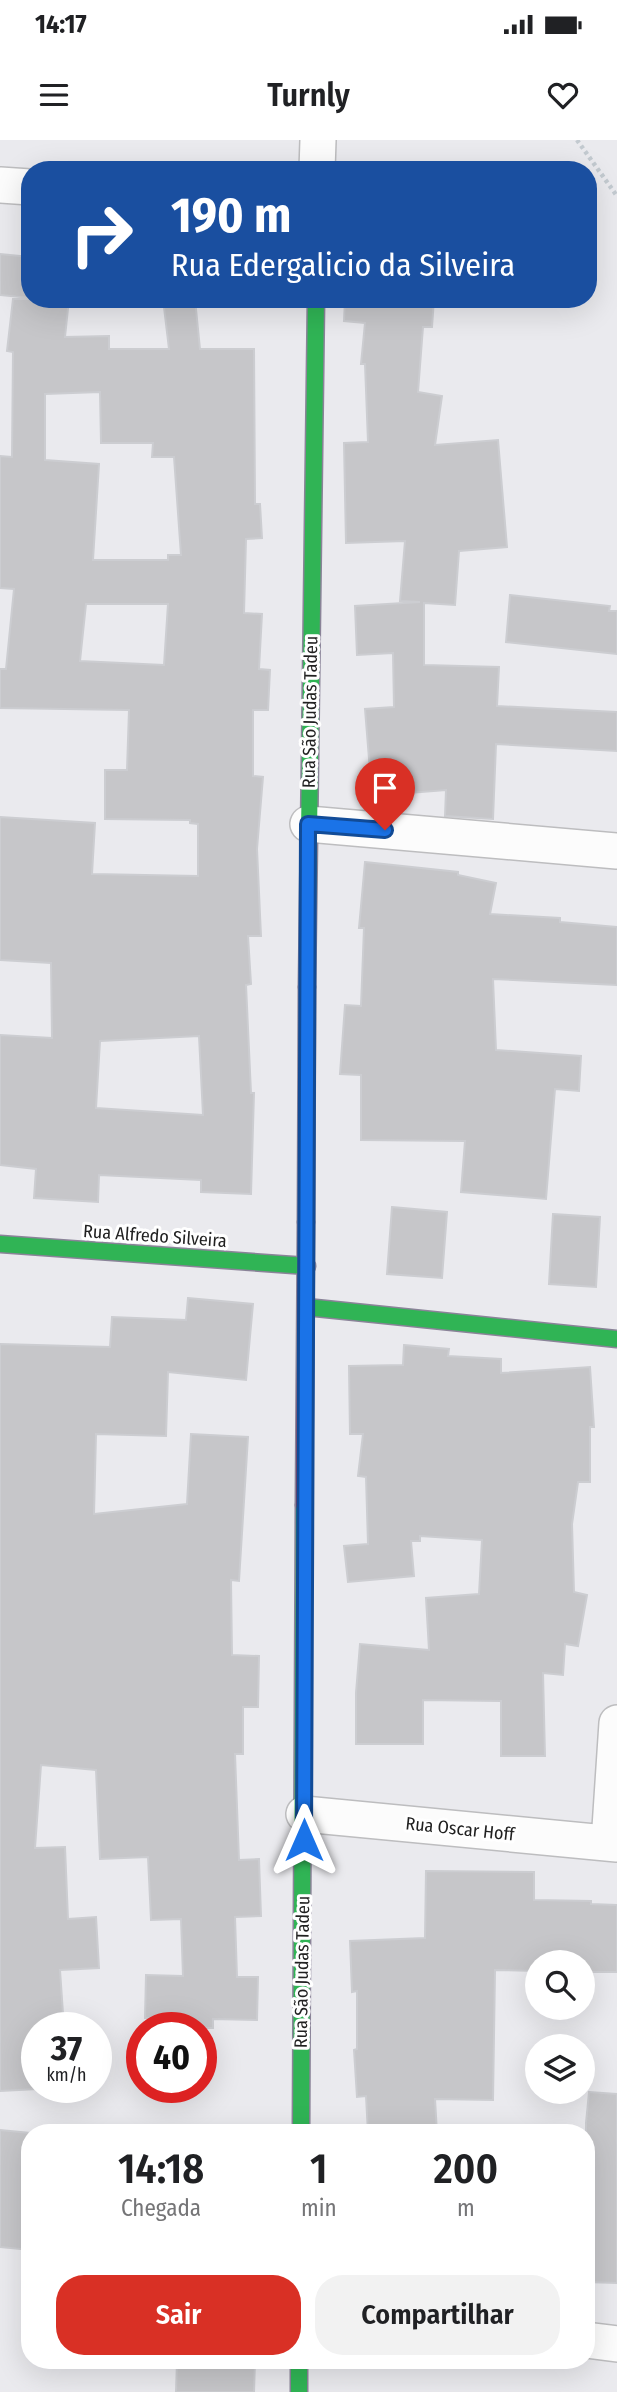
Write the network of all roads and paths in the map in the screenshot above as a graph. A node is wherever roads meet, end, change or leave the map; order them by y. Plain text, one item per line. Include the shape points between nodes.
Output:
1 (317, 140) edge
2 (577, 140) edge
3 (317, 161) edge
4 (592, 161) edge
5 (597, 168) edge
6 (0, 185) edge
7 (21, 186) edge
8 (617, 196) edge
9 (316, 308) edge
10 (308, 824) junction
11 (617, 851) edge
12 (0, 1244) edge
13 (307, 1266) junction
14 (306, 1307) junction
15 (617, 1339) edge
16 (617, 1723) edge
17 (304, 1814) junction
18 (613, 1844) edge
19 (301, 2124) edge
20 (595, 2341) edge
21 (617, 2344) edge
22 (299, 2369) edge
23 (299, 2392) edge

1 - 3 street
2 - 4 path
5 - 8 path
6 - 7 street
9 - 10 street, Rua São Judas Tadeu
10 - 11 street
10 - 13 street, Rua São Judas Tadeu
12 - 13 street, Rua Alfredo Silveira
13 - 14 street, Rua São Judas Tadeu
14 - 15 street
14 - 17 street, Rua São Judas Tadeu
16 - 18 street
17 - 18 street, Rua Oscar Hoff
17 - 19 street, Rua São Judas Tadeu
20 - 21 street
22 - 23 street

